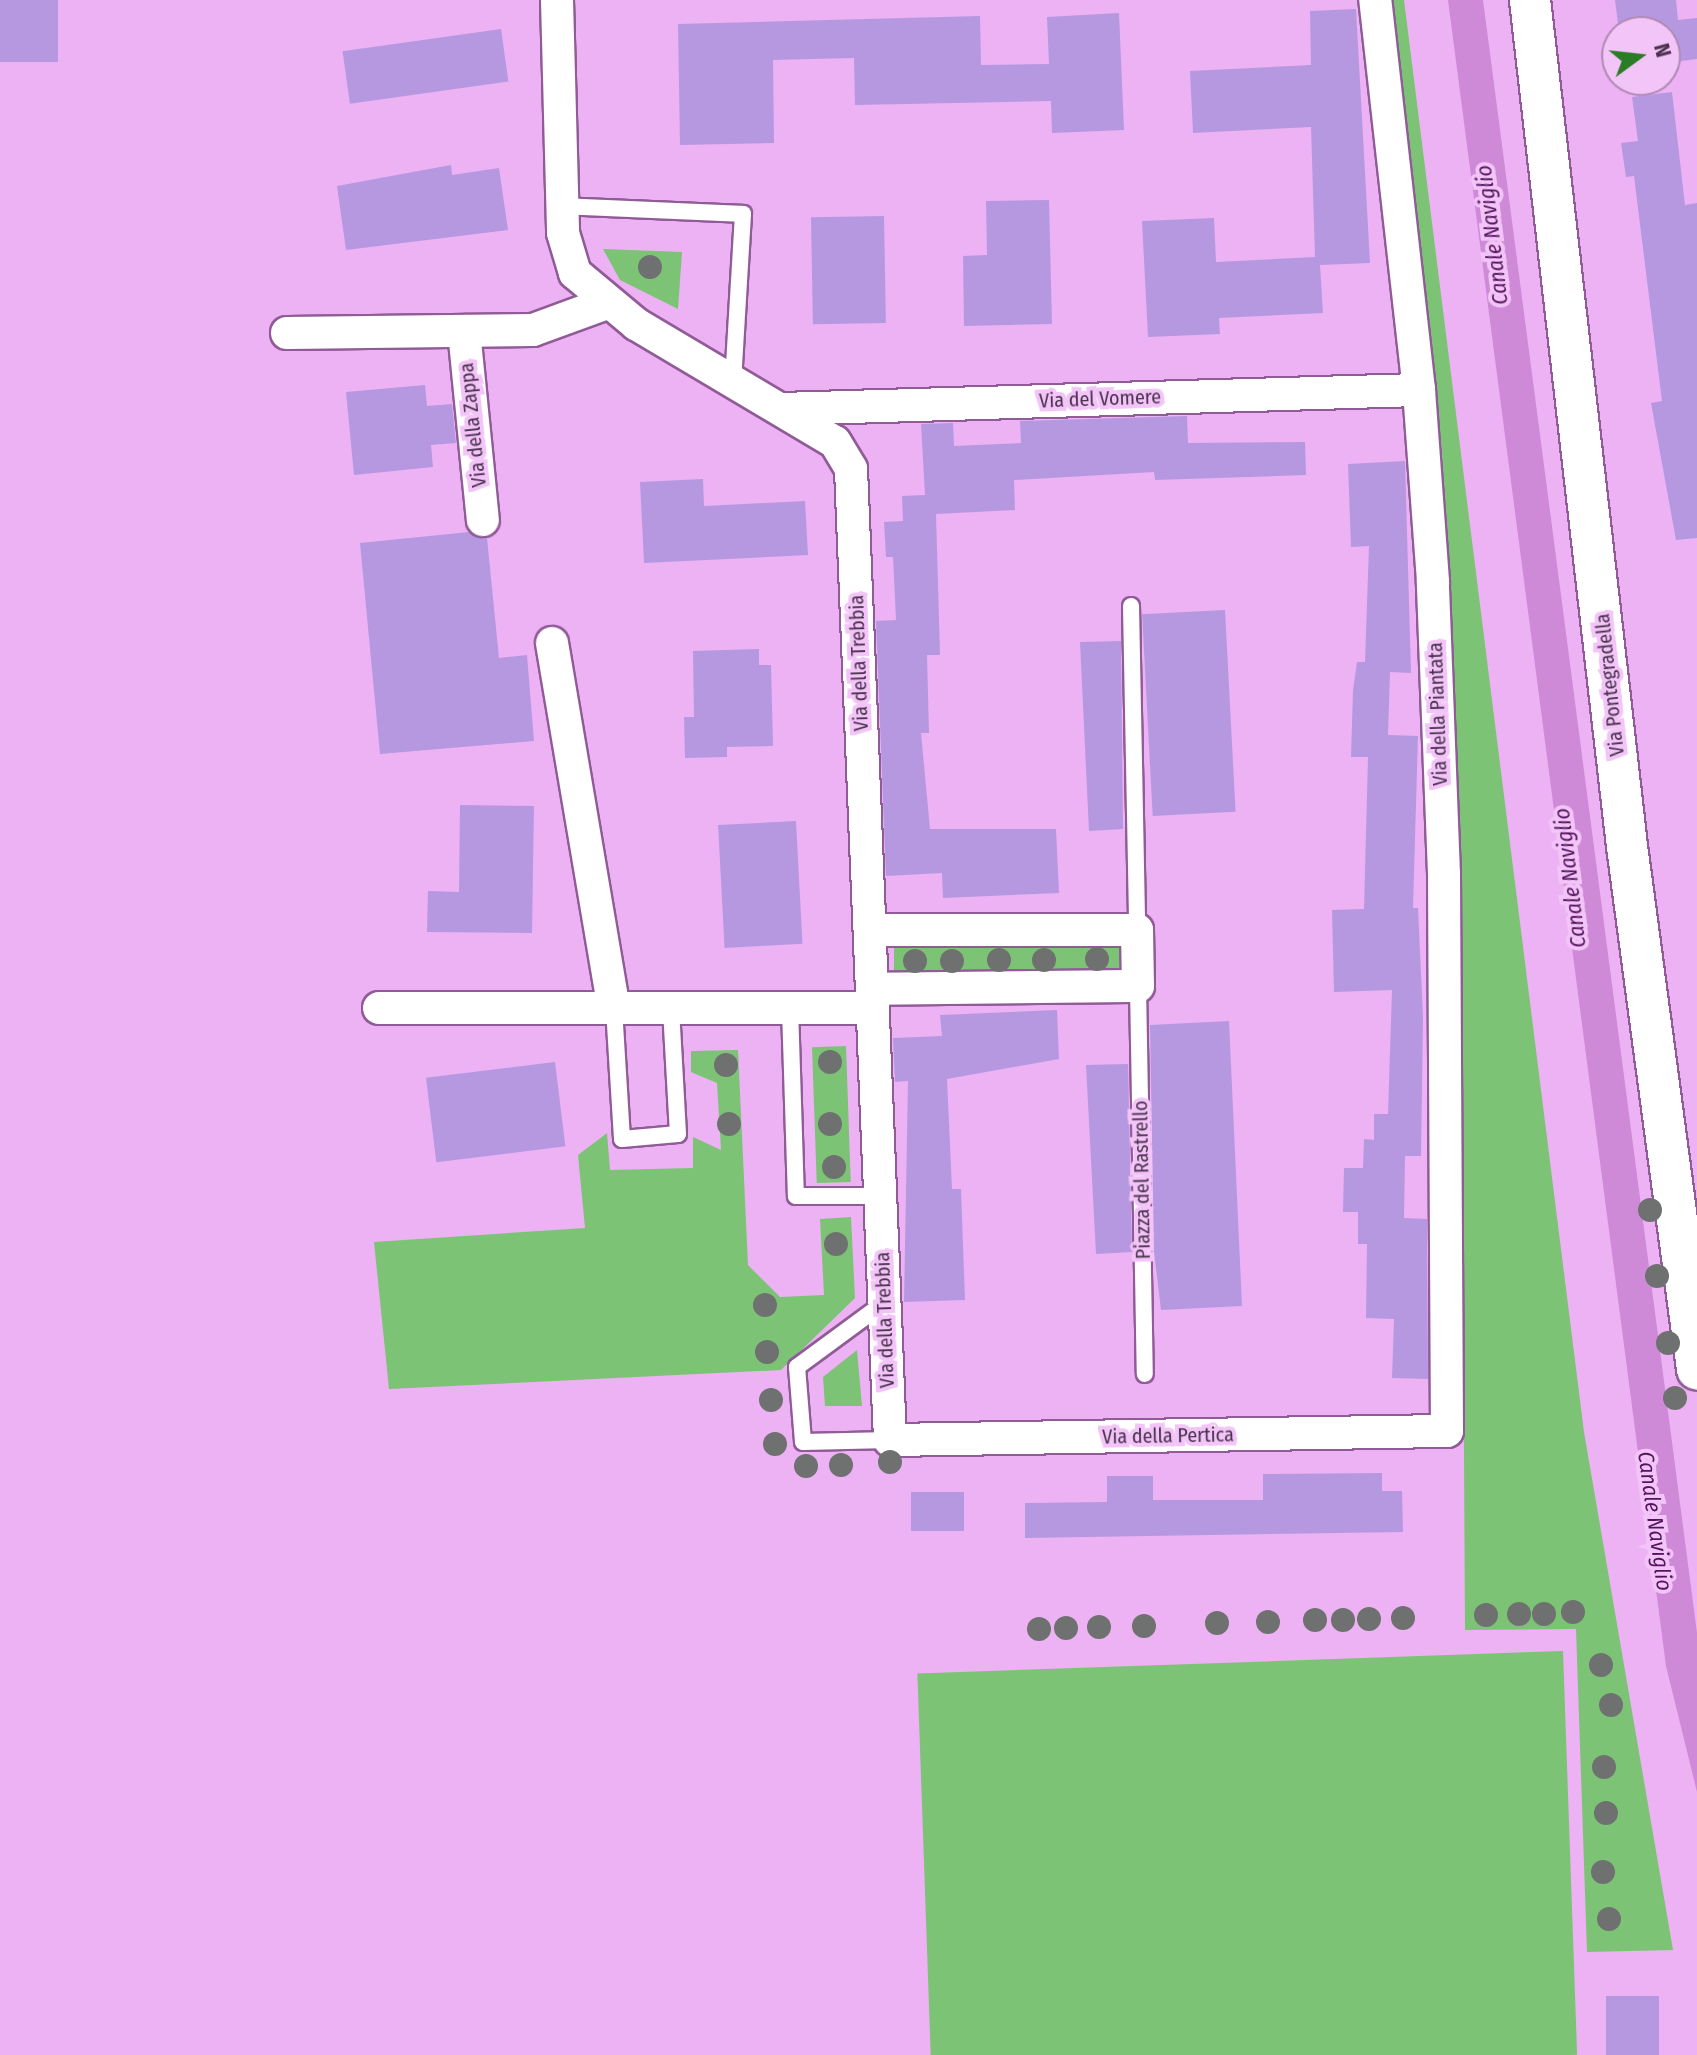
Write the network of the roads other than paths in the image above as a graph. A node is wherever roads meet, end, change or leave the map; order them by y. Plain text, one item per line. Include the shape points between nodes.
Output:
1 (557, 0) edge
2 (1375, 0) edge
3 (1530, 0) edge
4 (562, 206) junction
5 (604, 304) junction
6 (464, 331) junction
7 (287, 333) dead end
8 (733, 381) junction
9 (1419, 390) junction
10 (781, 409) junction
11 (483, 520) dead end
12 (1131, 606) dead end
13 (552, 643) dead end
14 (870, 930) junction
15 (1137, 930) junction
16 (1138, 986) junction
17 (872, 998) junction
18 (379, 1008) dead end
19 (614, 1008) junction
20 (671, 1008) junction
21 (790, 1008) junction
22 (880, 1196) junction
23 (884, 1303) junction
24 (1697, 1369) edge
25 (1145, 1374) dead end
26 (1447, 1431) joint
27 (890, 1440) junction

1 - 4 street, Via della Trebbia
2 - 9 street, Via della Piantata
3 - 24 street, Via Pontegradella via 1627,846
4 - 5 street, Via della Trebbia via 575,273
4 - 8 lane via 743,214
5 - 6 street via 544,328
5 - 8 street, Via della Trebbia
6 - 7 street
6 - 11 street, Via della Zappa
8 - 10 street, Via della Trebbia
9 - 10 street, Via del Vomere
9 - 26 street, Via della Piantata via 1444,874
10 - 14 street, Via della Trebbia via 835,442 851,469
12 - 15 lane, Piazza del Rastrello
13 - 19 street
14 - 15 street
14 - 17 street, Via della Trebbia
15 - 16 street, Piazza del Rastrello
16 - 17 street
16 - 25 lane, Piazza del Rastrello
17 - 21 street
17 - 22 street, Via della Trebbia
18 - 19 street
19 - 20 street
19 - 20 lane via 622,1139 678,1134
20 - 21 street
21 - 22 lane via 796,1196
22 - 23 street, Via della Trebbia
23 - 27 street, Via della Trebbia
23 - 27 lane via 797,1367 803,1442
26 - 27 street, Via della Pertica

